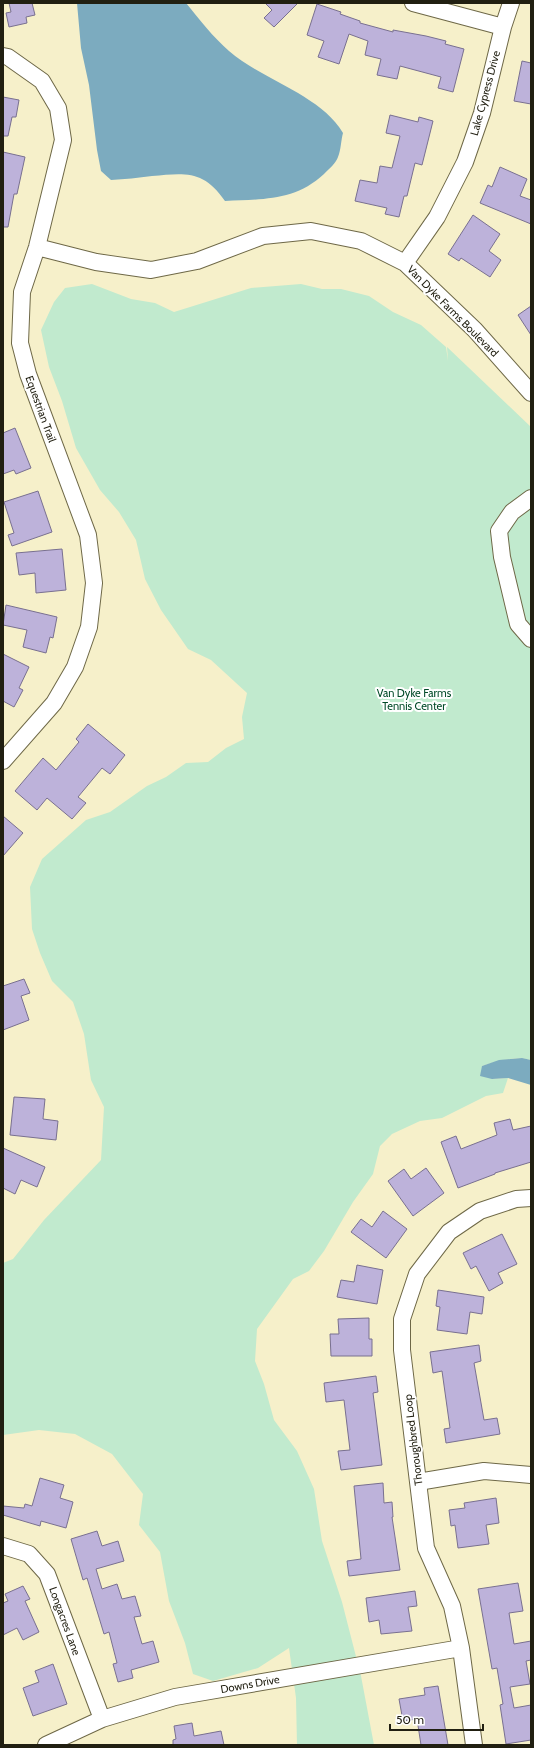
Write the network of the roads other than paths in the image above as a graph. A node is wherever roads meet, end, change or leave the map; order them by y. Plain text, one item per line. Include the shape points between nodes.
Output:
1 (413, 3) edge
2 (512, 3) edge
3 (503, 27) junction
4 (3, 56) edge
5 (38, 247) junction
6 (405, 263) junction
7 (531, 393) edge
8 (531, 498) edge
9 (531, 639) edge
10 (3, 761) edge
11 (531, 1198) edge
12 (531, 1476) edge
13 (418, 1482) junction
14 (3, 1546) edge
15 (461, 1648) junction
16 (102, 1719) junction
17 (46, 1745) edge
18 (474, 1745) edge

1 - 3 street
2 - 3 street, Lake Cypress Drive
3 - 6 street, Lake Cypress Drive via 482,113 465,162 437,217
4 - 5 street, Equestrian Trail via 42,81 58,108 63,140
5 - 6 street, Van Dyke Farms Boulevard via 96,262 152,270 197,261 263,236 311,231 361,241
5 - 10 street, Equestrian Trail via 22,292 20,343 28,374 88,535 94,583 89,628 75,667 54,703
6 - 7 street, Van Dyke Farms Boulevard via 475,330
8 - 9 street via 512,512 499,531 502,557 518,624
11 - 13 street, Thoroughbred Loop via 516,1198 480,1211 449,1232 417,1274 402,1319 402,1350
12 - 13 street via 484,1471
13 - 15 street, Thoroughbred Loop via 426,1548 452,1606
14 - 16 street, Longacres Lane via 29,1554 47,1574
15 - 16 street, Downs Drive via 175,1697
15 - 18 street, Thoroughbred Loop
16 - 17 street, Downs Drive

